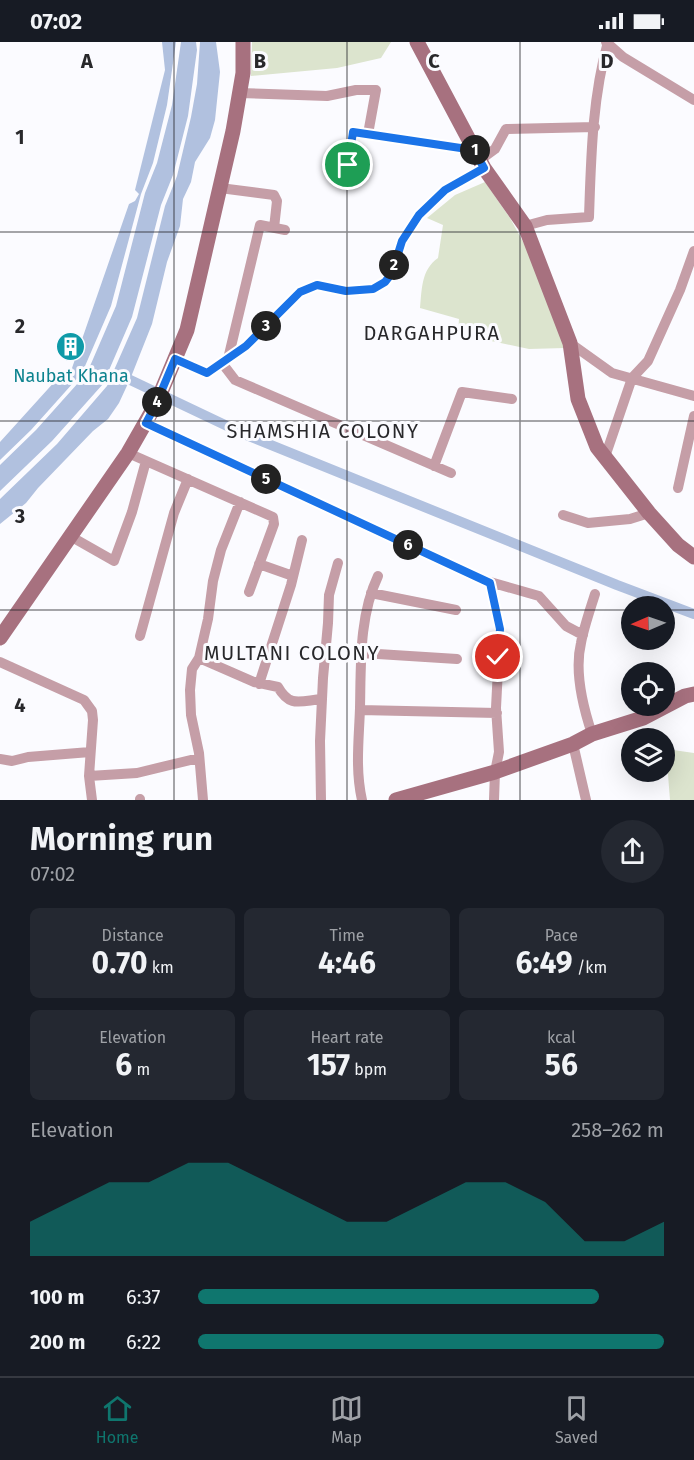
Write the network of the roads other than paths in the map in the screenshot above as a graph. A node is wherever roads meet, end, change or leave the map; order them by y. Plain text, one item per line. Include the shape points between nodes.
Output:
1 (243, 42) edge
2 (417, 42) edge
3 (607, 42) edge
4 (240, 93) junction
5 (694, 100) edge
6 (595, 127) junction
7 (368, 134) junction
8 (479, 159) junction
9 (348, 165) dead end
10 (220, 188) junction
11 (525, 226) junction
12 (694, 250) edge
13 (570, 343) junction
14 (225, 361) junction
15 (173, 363) junction
16 (632, 378) junction
17 (694, 396) edge
18 (512, 399) dead end
19 (694, 416) edge
20 (146, 423) junction
21 (128, 453) junction
22 (605, 457) junction
23 (146, 461) junction
24 (434, 466) junction
25 (451, 473) dead end
26 (188, 479) junction
27 (678, 488) dead end
28 (240, 502) junction
29 (649, 513) junction
30 (563, 515) dead end
31 (70, 536) junction
32 (302, 540) dead end
33 (694, 557) edge
34 (338, 563) dead end
35 (259, 564) junction
36 (293, 576) junction
37 (378, 576) dead end
38 (490, 583) junction
39 (249, 592) dead end
40 (371, 593) junction
41 (595, 594) dead end
42 (456, 610) dead end
43 (583, 635) junction
44 (140, 636) dead end
45 (0, 638) edge
46 (362, 653) junction
47 (199, 658) junction
48 (457, 659) dead end
49 (0, 662) edge
50 (259, 684) junction
51 (694, 694) edge
52 (322, 699) junction
53 (360, 710) junction
54 (497, 713) junction
55 (592, 734) junction
56 (573, 744) junction
57 (90, 752) junction
58 (199, 758) junction
59 (0, 759) edge
60 (495, 772) junction
61 (89, 776) junction
62 (92, 800) edge
63 (203, 800) edge
64 (321, 800) edge
65 (362, 800) edge
66 (396, 800) edge
67 (494, 800) edge
68 (586, 800) edge

1 - 4 street
2 - 8 street
3 - 5 street via 623,57
3 - 6 street
4 - 7 street via 327,96 376,90
4 - 10 street
6 - 8 street via 506,129 495,149
6 - 11 street via 589,217
7 - 8 street
7 - 9 street via 353,132
8 - 11 street
8 - 14 street via 419,215 402,241 392,273 385,282 373,289 346,291 317,285 300,292 246,346
10 - 14 street via 274,195 280,229 260,225
10 - 15 street via 187,330
11 - 13 street
12 - 16 street via 648,361
13 - 16 street via 612,373
13 - 22 street via 578,399 597,447
14 - 15 street via 207,373
14 - 24 street via 235,380
15 - 20 street
16 - 17 street
16 - 22 street
18 - 24 street via 462,392
19 - 27 street
20 - 21 street
20 - 38 street
21 - 23 street
21 - 31 street
22 - 29 street
23 - 26 street
23 - 31 street via 114,561
24 - 25 street
26 - 28 street
26 - 44 street via 174,513
28 - 35 street via 274,520
28 - 47 street via 220,550
29 - 30 street via 588,523
29 - 33 street
31 - 45 street
32 - 36 street
34 - 52 street via 329,595
35 - 36 street
35 - 39 street
36 - 50 street
37 - 40 street
38 - 43 street via 539,596 566,626
38 - 54 street via 500,629
40 - 42 street
40 - 46 street
41 - 43 street
43 - 55 street via 579,669
46 - 48 street
46 - 53 street
47 - 50 street
47 - 58 street via 192,669 190,690
49 - 57 street via 84,700 92,711
50 - 52 street via 278,687 284,698 291,701
51 - 55 street via 643,718
52 - 64 street
53 - 54 street
53 - 65 street via 357,762
54 - 60 street via 499,752
55 - 56 street
56 - 60 street
56 - 68 street
57 - 59 street
57 - 61 street
58 - 61 street via 137,773
58 - 63 street
60 - 66 street
60 - 67 street
61 - 62 street

